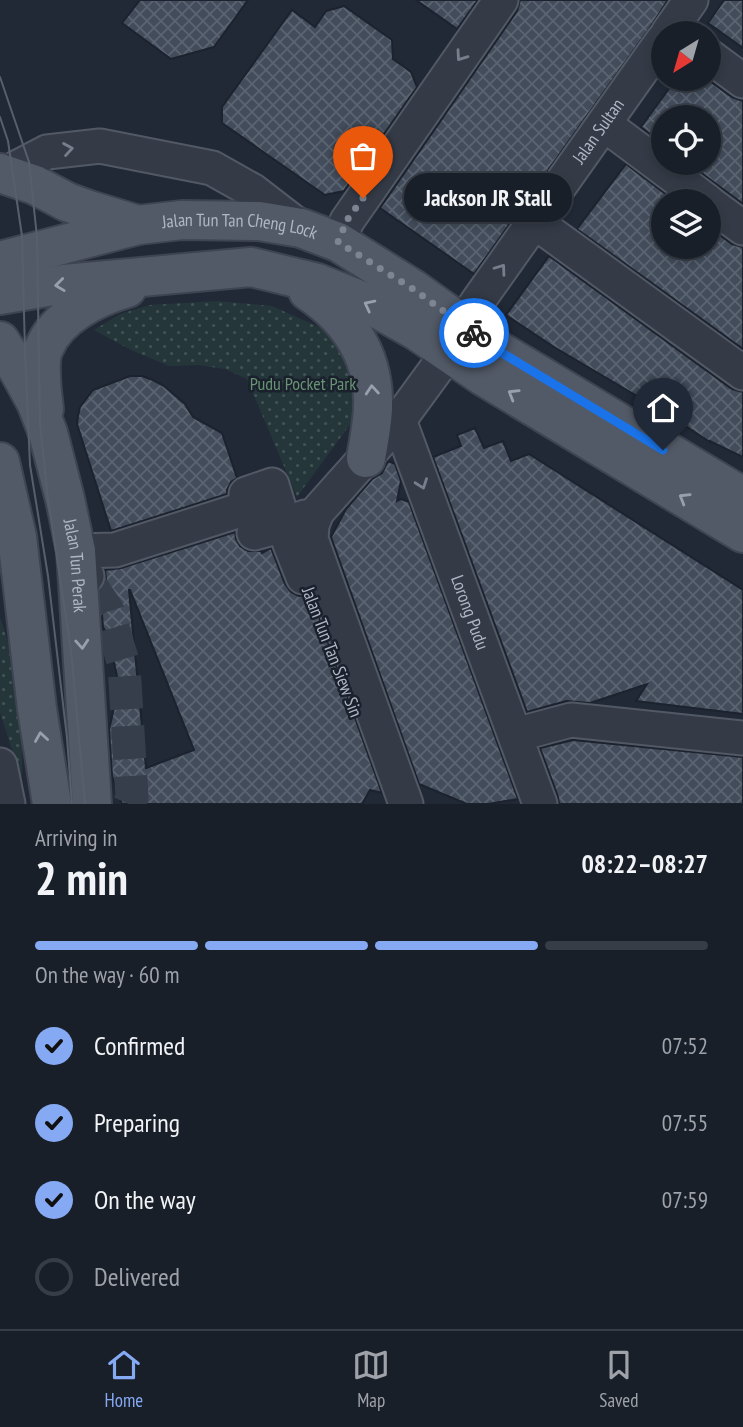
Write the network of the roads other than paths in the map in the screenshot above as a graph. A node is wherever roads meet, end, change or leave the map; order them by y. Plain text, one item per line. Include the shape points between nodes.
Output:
1 (501, 0) edge
2 (691, 0) edge
3 (678, 21) edge
4 (651, 60) edge
5 (721, 65) edge
6 (743, 81) edge
7 (604, 124) junction
8 (3, 174) edge
9 (691, 189) edge
10 (721, 212) edge
11 (535, 222) junction
12 (138, 225) junction
13 (301, 228) junction
14 (743, 228) edge
15 (338, 242) junction
16 (0, 261) edge
17 (269, 270) junction
18 (177, 274) junction
19 (0, 295) edge
20 (455, 339) junction
21 (0, 341) edge
22 (743, 373) edge
23 (398, 420) junction
24 (47, 433) junction
25 (366, 458) junction
26 (0, 462) edge
27 (743, 497) edge
28 (267, 509) junction
29 (317, 512) junction
30 (144, 519) dead end
31 (0, 529) edge
32 (743, 533) edge
33 (79, 554) junction
34 (21, 571) junction
35 (511, 719) junction
36 (743, 738) edge
37 (0, 765) edge
38 (8, 804) edge
39 (52, 804) edge
40 (92, 804) edge
41 (405, 804) edge
42 (540, 804) edge

1 -> 15 street via 347,220
2 - 3 street, Jalan Sultan
4 - 7 street, Jalan Sultan
5 - 6 street
7 - 9 street
7 - 11 street, Jalan Sultan
8 - 12 main road via 67,202
8 -> 13 street via 47,152 100,146 212,168 253,191
10 - 14 street
20 -> 11 street, Jalan Sultan
11 - 22 street
12 - 13 main road, Jalan Tun Tan Cheng Lock via 227,220
12 - 16 main road, Jalan Tun Tan Cheng Lock
13 - 15 main road, Jalan Tun Tan Cheng Lock
15 - 20 main road, Jalan Tun Tan Cheng Lock via 413,289
17 - 18 main road, Jalan Tun Tan Cheng Lock via 251,267
20 -> 17 main road, Jalan Tun Tan Cheng Lock via 417,331 367,303
25 -> 17 main road via 373,388 365,354 347,325 323,301
18 -> 19 main road, Jalan Tun Tan Cheng Lock
18 - 24 main road via 99,298 55,331 43,349
20 - 23 street
20 - 27 main road, Jalan Tun Tan Cheng Lock via 511,358
32 -> 20 main road, Jalan Tun Tan Cheng Lock via 571,430
21 - 24 main road, Jalan Tun Perak via 36,401
23 - 25 street
23 -> 35 street, Lorong Pudu
24 - 33 main road, Jalan Tun Perak
25 - 29 street
26 - 34 main road
28 - 29 street
28 - 33 street via 268,503 253,506 115,550
28 - 41 street, Jalan Tun Tan Siew Sin via 383,788
29 - 41 street, Jalan Tun Tan Siew Sin via 311,539
30 - 33 street via 92,532
31 - 34 main road
33 -> 40 main road, Jalan Tun Perak
39 -> 34 main road
35 - 36 street via 664,720
35 - 42 street, Lorong Pudu
37 - 38 street

